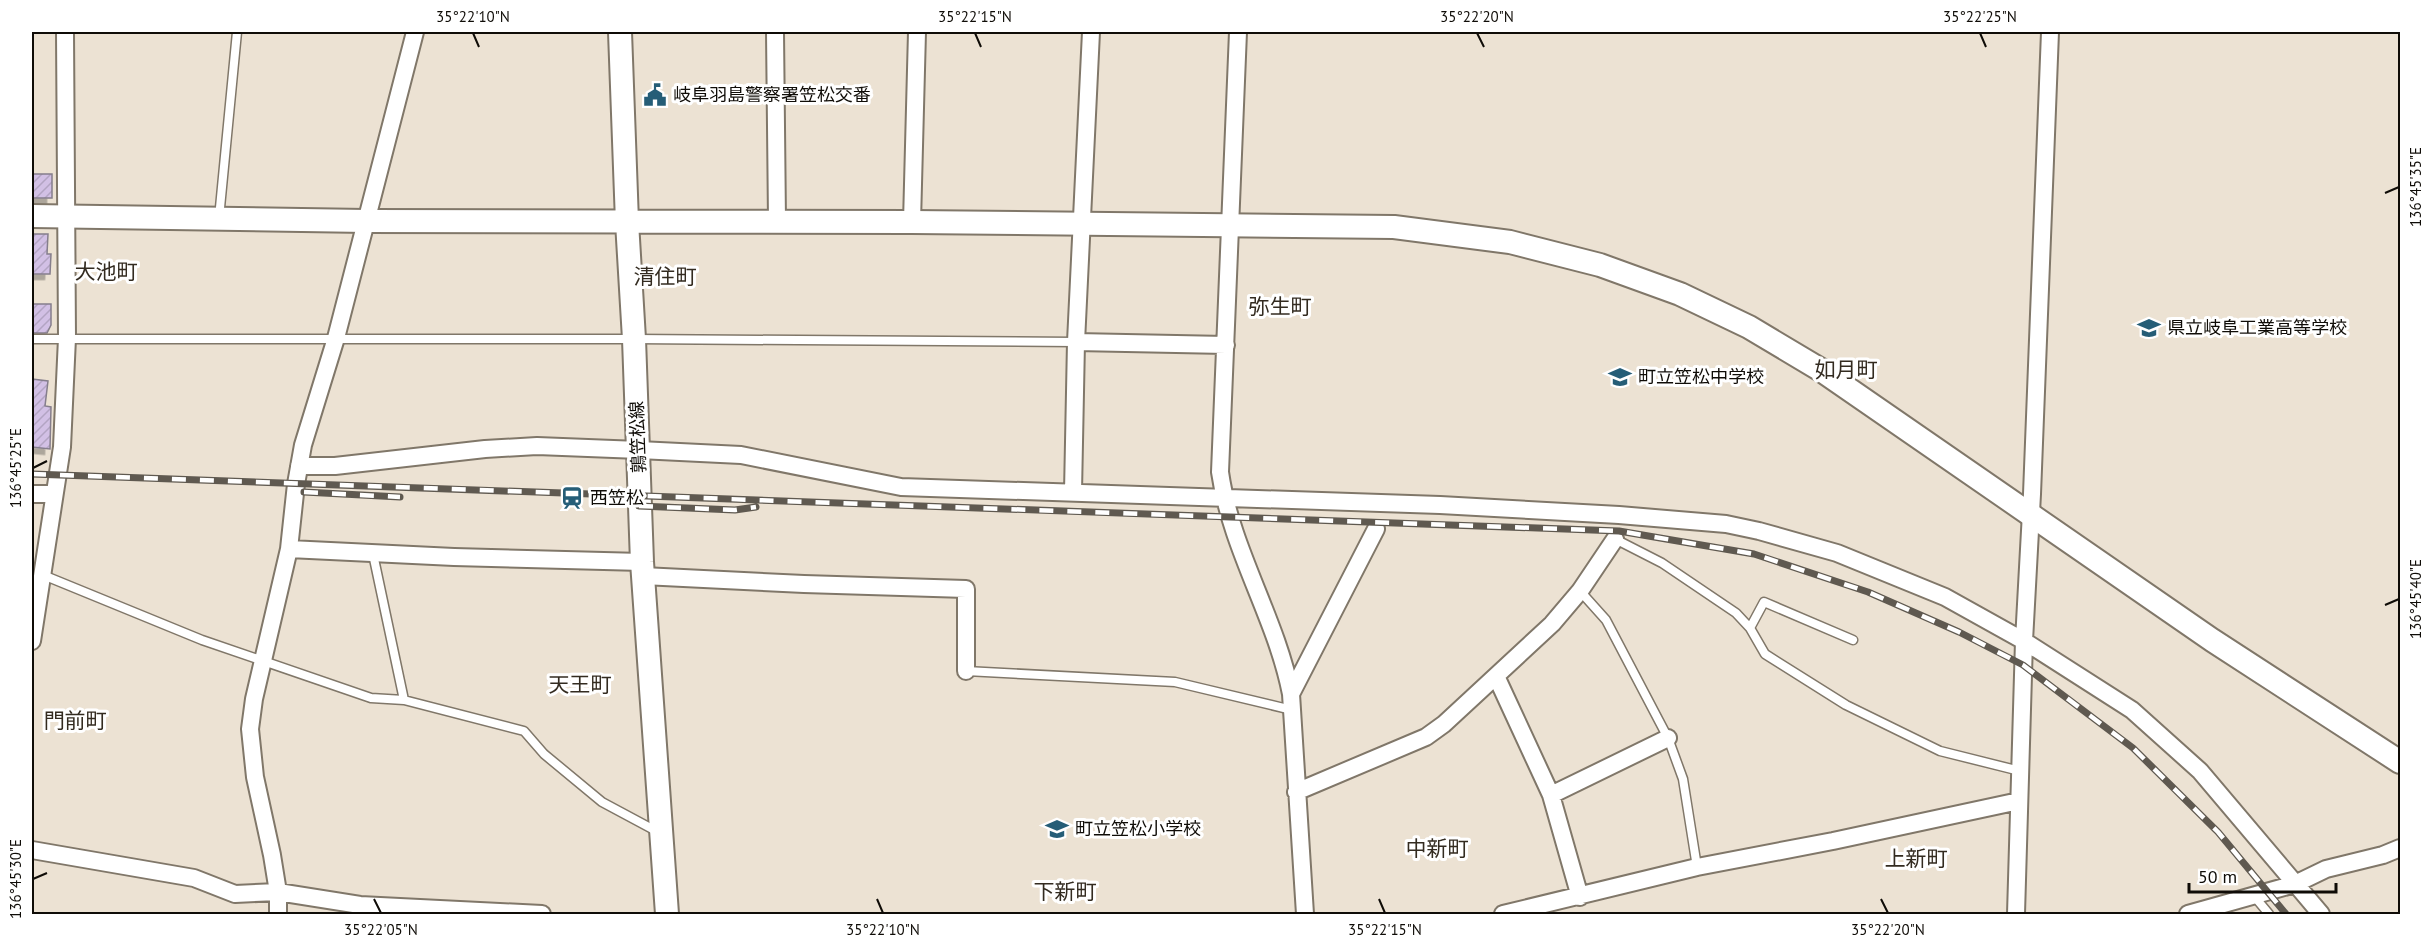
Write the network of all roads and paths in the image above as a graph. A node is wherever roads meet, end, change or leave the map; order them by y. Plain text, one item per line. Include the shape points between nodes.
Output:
1 (65, 32) edge
2 (237, 32) edge
3 (415, 32) edge
4 (620, 32) edge
5 (775, 32) edge
6 (917, 32) edge
7 (1091, 32) edge
8 (1238, 32) edge
9 (2050, 32) edge
10 (32, 216) edge
11 (66, 216) junction
12 (219, 218) junction
13 (366, 221) junction
14 (777, 221) junction
15 (627, 222) junction
16 (912, 222) junction
17 (1082, 224) junction
18 (1230, 224) junction
19 (67, 338) junction
20 (336, 338) junction
21 (32, 339) edge
22 (634, 339) junction
23 (1076, 342) junction
24 (1226, 345) junction
25 (639, 450) junction
26 (299, 466) junction
27 (1073, 492) junction
28 (32, 494) edge
29 (54, 494) junction
30 (1223, 497) junction
31 (2030, 513) junction
32 (1376, 529) dead end
33 (1615, 539) joint
34 (289, 549) junction
35 (374, 554) junction
36 (642, 569) junction
37 (43, 576) junction
38 (1580, 591) junction
39 (1750, 628) junction
40 (1853, 640) dead end
41 (32, 641) edge
42 (2024, 641) junction
43 (263, 659) junction
44 (966, 671) joint
45 (1496, 676) junction
46 (404, 700) junction
47 (1291, 702) junction
48 (1668, 738) junction
49 (2400, 762) edge
50 (2020, 771) junction
51 (1296, 792) junction
52 (1551, 795) junction
53 (2019, 801) junction
54 (662, 833) junction
55 (2400, 848) edge
56 (32, 850) edge
57 (1697, 867) junction
58 (2295, 884) junction
59 (278, 892) junction
60 (2254, 896) junction
61 (1580, 897) junction
62 (1529, 911) edge
63 (499, 913) edge
64 (278, 915) edge
65 (542, 915) edge
66 (667, 915) edge
67 (1305, 915) edge
68 (1503, 915) edge
69 (2016, 915) edge
70 (2188, 915) edge
71 (2269, 915) edge
72 (2321, 915) edge

1 - 11 street
2 - 12 lane
3 - 13 street
4 - 15 street, 鶉笠松線
5 - 14 street
6 - 16 street
7 - 17 street
8 - 18 street
9 - 31 street
10 - 11 street
11 - 12 street
11 - 19 street
12 - 13 street
13 - 15 street
13 - 20 street
14 - 15 street
14 - 16 street
15 - 22 street, 鶉笠松線
16 - 17 street
17 - 18 street
17 - 23 street
18 - 24 street
18 - 31 street via 1394,227 1510,243 1600,265 1749,327 1821,370
19 - 20 lane
19 - 21 lane
19 - 29 street via 62,447
20 - 22 lane
20 - 26 street
22 - 23 lane
22 - 25 street, 鶉笠松線
23 - 24 street
23 - 27 street
24 - 30 street via 1220,472
25 - 26 street via 537,446 335,466
25 - 27 street via 741,455 901,487
25 - 36 street, 鶉笠松線
26 - 34 street
27 - 30 street
28 - 29 street
29 - 37 street
30 - 42 street via 1607,514 1726,524 1837,553 1945,597
30 - 47 street via 1285,662
31 - 42 street
31 - 49 street via 2212,640
32 - 47 street
33 - 38 street
33 - 39 lane via 1662,563 1736,613
34 - 35 street
34 - 43 street
35 - 36 street
35 - 46 lane
36 - 44 street via 804,584 966,589
36 - 54 street, 鶉笠松線
37 - 41 street
37 - 43 lane via 202,640
38 - 45 street via 1552,624
38 - 48 lane via 1606,620
39 - 40 lane via 1764,602
39 - 50 lane via 1765,654 1846,705 1940,751
42 - 50 street
42 - 58 street via 2132,710 2200,771
43 - 46 lane via 371,698
43 - 59 street via 250,729 255,777
44 - 47 lane via 1174,682
45 - 51 street via 1426,737
45 - 52 street
46 - 54 lane via 524,731 544,754 602,802
47 - 51 street
48 - 52 street
48 - 57 lane via 1683,779
50 - 53 street
51 - 67 street
52 - 61 street
53 - 57 street
53 - 69 street
54 - 66 street, 鶉笠松線
55 - 58 street via 2326,870
56 - 59 street via 194,878 235,894
57 - 61 street
58 - 60 street
58 - 72 street
59 - 63 street via 360,905
59 - 64 street
60 - 70 street
60 - 71 lane
61 - 62 street
62 - 68 street
63 - 65 street

